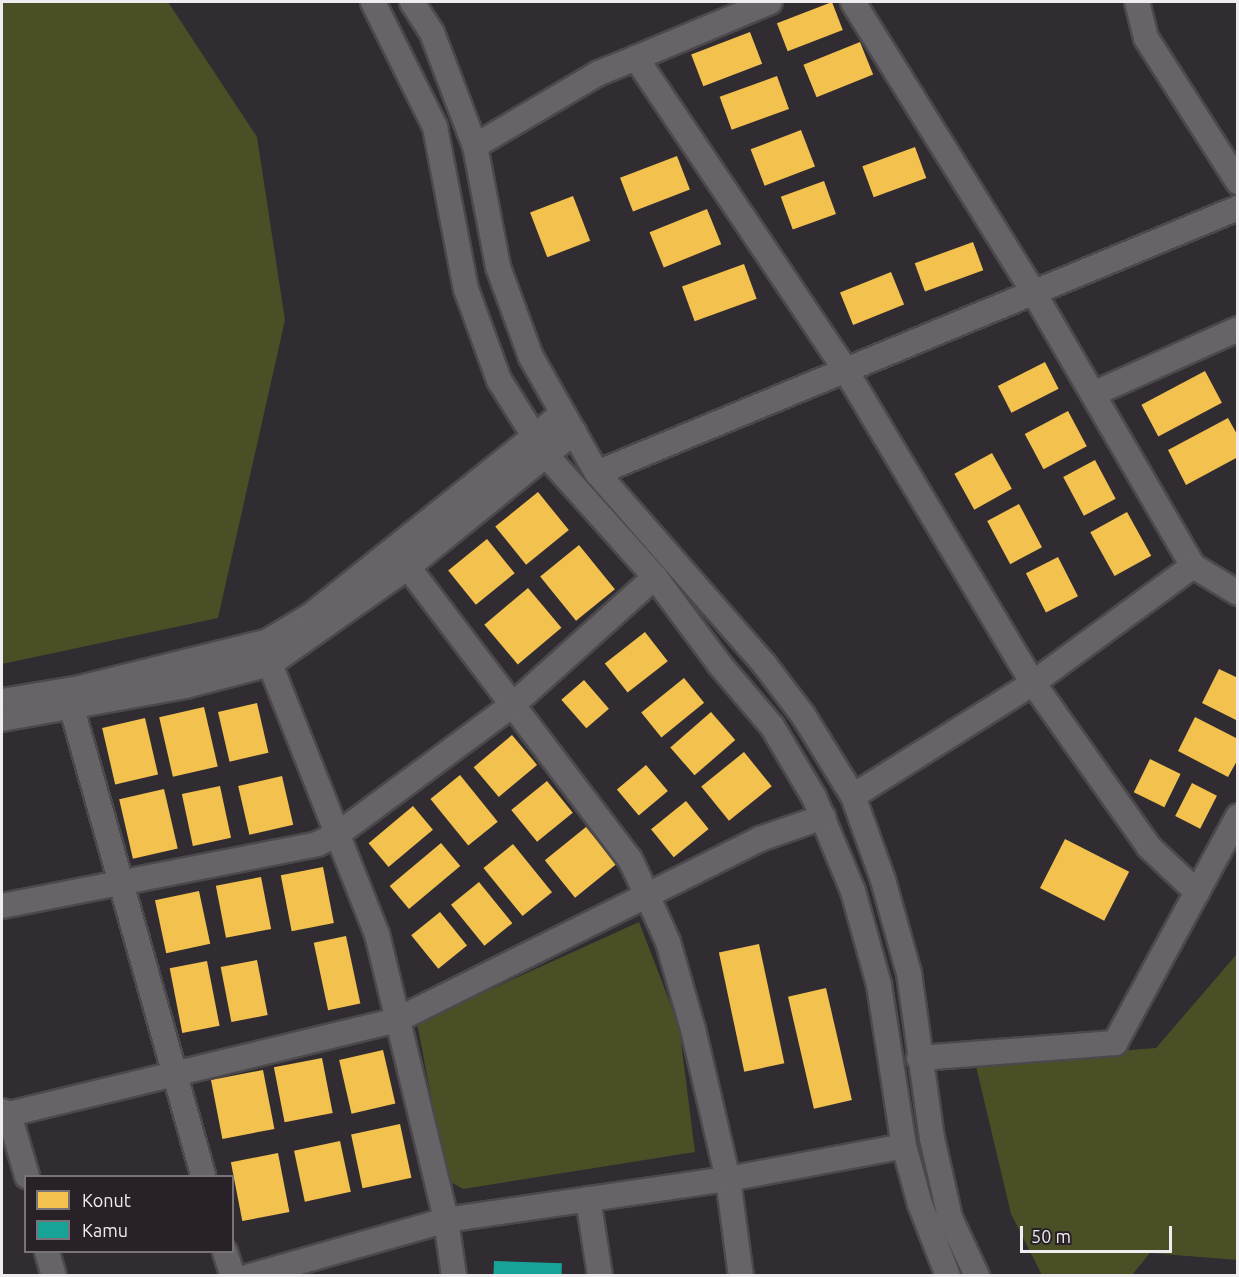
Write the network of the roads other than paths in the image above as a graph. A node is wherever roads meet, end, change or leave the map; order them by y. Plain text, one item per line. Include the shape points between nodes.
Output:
1 (373, 2) edge
2 (412, 2) edge
3 (770, 2) edge
4 (853, 2) edge
5 (1137, 2) edge
6 (636, 58) junction
7 (475, 146) junction
8 (1238, 182) edge
9 (1238, 208) edge
10 (1034, 293) junction
11 (1238, 329) edge
12 (846, 371) junction
13 (1093, 394) junction
14 (568, 422) junction
15 (534, 435) junction
16 (546, 455) junction
17 (597, 473) junction
18 (1193, 566) junction
19 (408, 567) junction
20 (655, 577) junction
21 (1238, 593) edge
22 (270, 664) junction
23 (1033, 683) junction
24 (2, 701) edge
25 (515, 703) junction
26 (71, 705) junction
27 (2, 719) edge
28 (853, 796) junction
29 (1238, 816) edge
30 (823, 817) junction
31 (338, 834) junction
32 (120, 885) junction
33 (1197, 892) junction
34 (648, 896) junction
35 (2, 906) edge
36 (397, 1020) junction
37 (919, 1058) junction
38 (173, 1076) junction
39 (5, 1112) edge
40 (904, 1146) junction
41 (27, 1175) edge
42 (203, 1175) edge
43 (728, 1179) junction
44 (588, 1199) junction
45 (446, 1220) junction
46 (48, 1253) edge
47 (226, 1253) edge
48 (54, 1275) edge
49 (233, 1275) edge
50 (250, 1275) edge
51 (454, 1275) edge
52 (600, 1275) edge
53 (741, 1275) edge
54 (948, 1275) edge
55 (977, 1275) edge

1 - 15 street via 435,127 466,289 499,380
2 - 7 street via 432,33
3 - 6 street
4 - 10 street
5 - 8 street via 1146,38
6 - 7 street via 599,73
6 - 12 street
7 - 14 street via 498,267 531,357
9 - 10 street
10 - 12 street
10 - 13 street
11 - 13 street
12 - 17 street
12 - 23 street
13 - 18 street
14 - 15 street
14 - 16 street
14 - 17 street
15 - 16 street
15 - 24 street via 310,616 268,641 80,688
16 - 19 street
16 - 20 street
17 - 28 street via 765,665 803,715
18 - 21 street
18 - 23 street
19 - 22 street
19 - 25 street
20 - 25 street
20 - 30 street via 720,665 772,726
22 - 26 street via 186,686
22 - 31 street
23 - 28 street
23 - 33 street via 1149,847
25 - 31 street
25 - 34 street via 630,859
26 - 27 street
26 - 32 street
28 - 37 street via 884,880 909,973
29 - 33 street
30 - 34 street via 760,839
30 - 40 street via 853,891 879,985
31 - 32 street via 317,844
31 - 36 street via 377,934
32 - 35 street
32 - 38 street
33 - 37 street via 1115,1043
34 - 36 street
34 - 43 street via 668,942 687,1007
36 - 38 street
36 - 45 street
37 - 55 street via 950,1218
38 - 39 street
38 - 42 street
39 - 41 street
40 - 43 street
40 - 54 street via 920,1204
43 - 44 street
43 - 53 street
44 - 45 street
44 - 52 street
45 - 50 street
45 - 51 street
46 - 48 street
47 - 49 street

